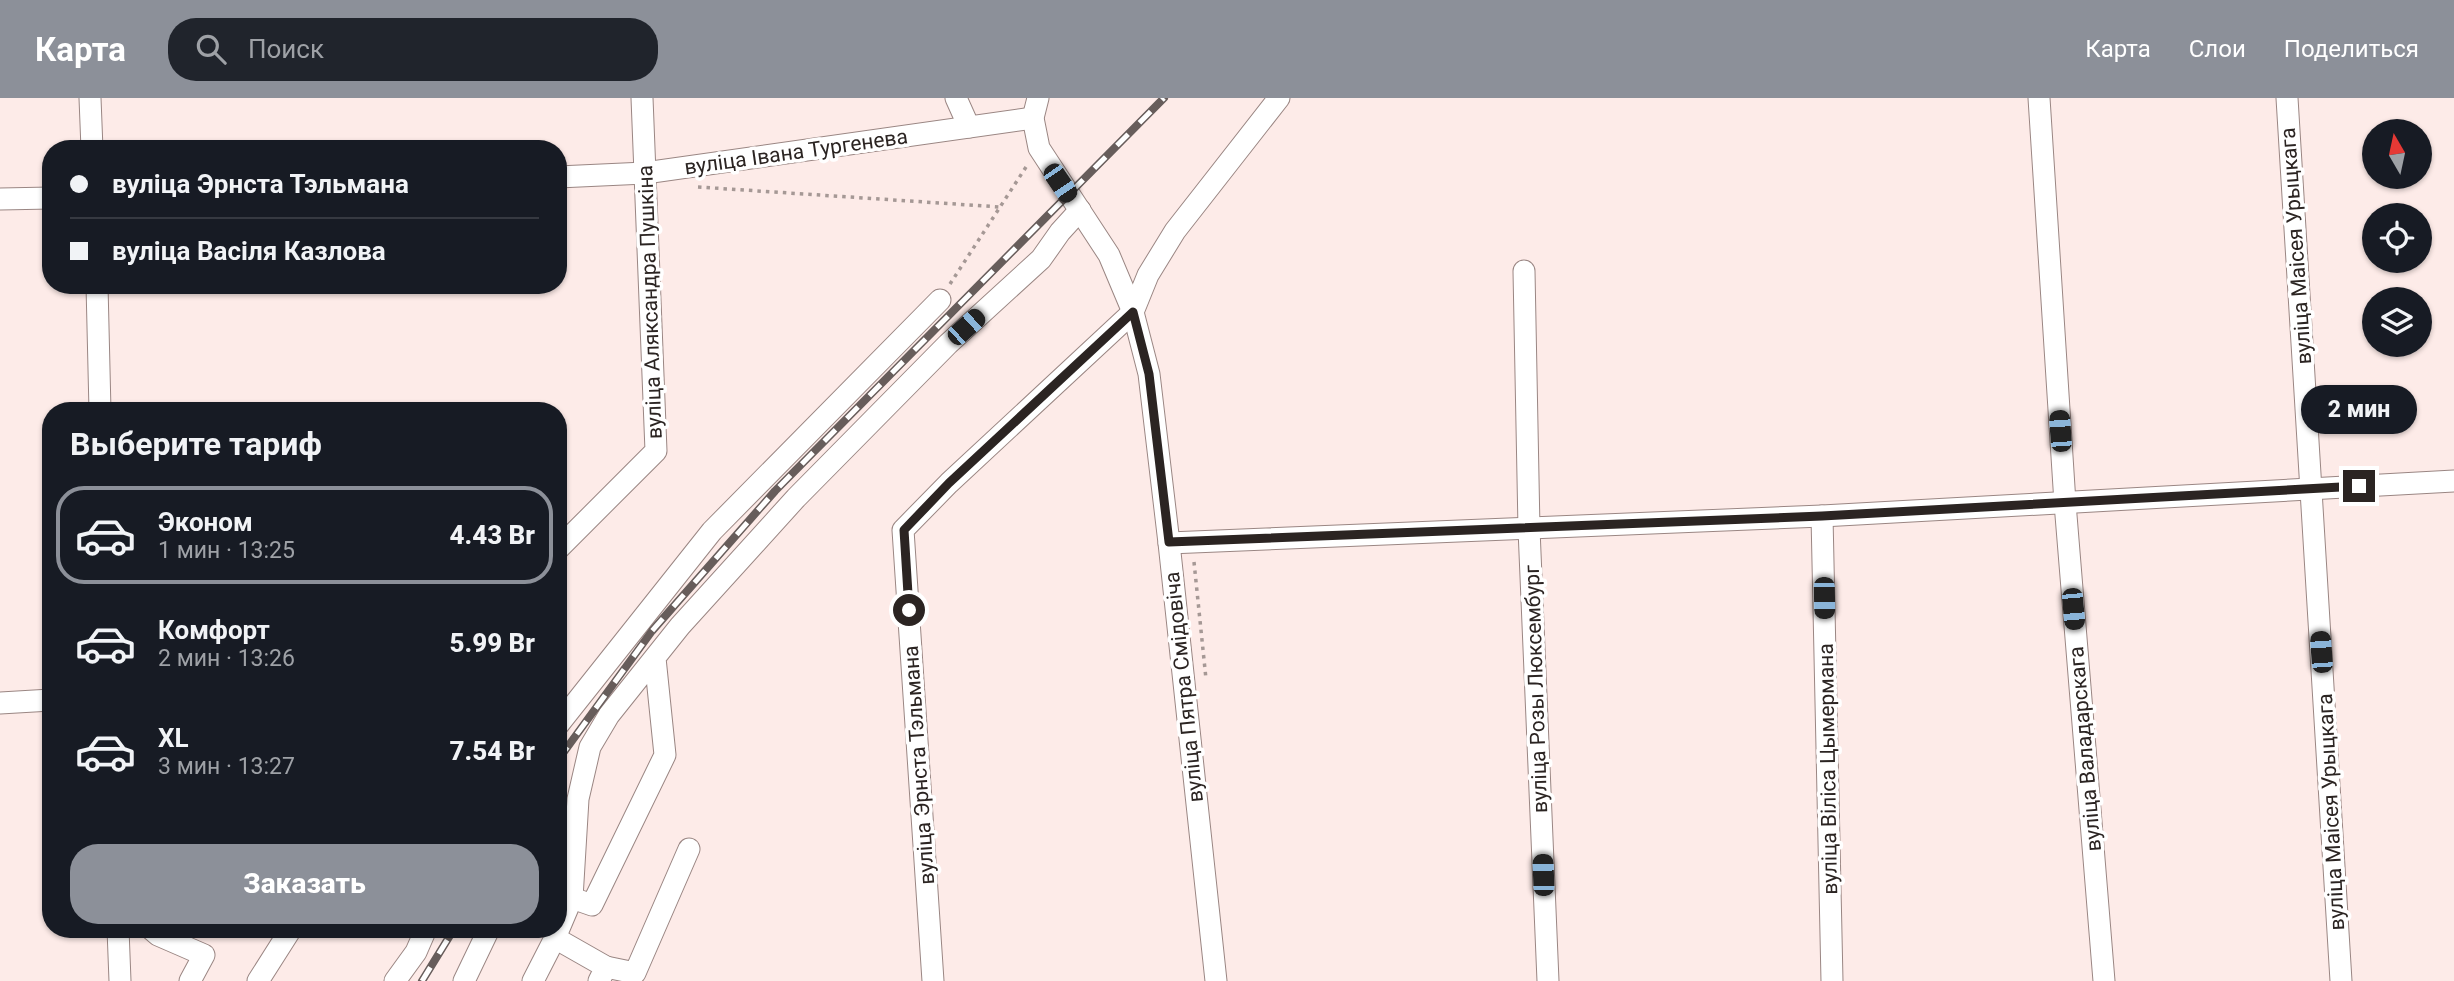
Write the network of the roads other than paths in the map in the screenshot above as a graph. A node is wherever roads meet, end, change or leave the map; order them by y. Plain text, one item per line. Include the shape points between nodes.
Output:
1 (90, 98) edge
2 (642, 98) edge
3 (956, 98) edge
4 (1279, 98) edge
5 (2039, 98) edge
6 (2287, 98) edge
7 (1036, 108) edge
8 (969, 127) junction
9 (92, 140) edge
10 (645, 173) junction
11 (567, 177) edge
12 (42, 198) edge
13 (0, 199) edge
14 (1080, 210) junction
15 (1524, 271) dead end
16 (97, 294) edge
17 (940, 300) road end
18 (1133, 312) junction
19 (100, 402) edge
20 (2454, 481) edge
21 (2312, 488) junction
22 (2065, 503) junction
23 (1822, 516) junction
24 (1529, 529) junction
25 (567, 540) edge
26 (1169, 542) junction
27 (655, 657) junction
28 (42, 701) edge
29 (0, 703) edge
30 (567, 714) edge
31 (689, 849) dead end
32 (567, 876) edge
33 (567, 891) edge
34 (118, 938) edge
35 (165, 938) edge
36 (285, 938) edge
37 (422, 938) edge
38 (485, 938) edge
39 (555, 939) joint
40 (602, 974) edge
41 (120, 981) edge
42 (190, 981) edge
43 (258, 981) edge
44 (395, 981) edge
45 (464, 981) edge
46 (533, 981) edge
47 (933, 981) edge
48 (1216, 981) edge
49 (1548, 981) edge
50 (1832, 981) edge
51 (2104, 981) edge
52 (2341, 981) edge

1 - 9 street
2 - 10 street, вуліца Аляксандра Пушкіна
3 - 8 street
4 - 18 street via 1175,230 1148,275
5 - 22 street, вуліца Валадарскага
6 - 21 street, вуліца Маісея Урыцкага
7 - 8 street, вуліца Івана Тургенева
7 - 14 street, вуліца Пятра Смідовіча via 1039,148
8 - 10 street, вуліца Івана Тургенева
10 - 11 street, вуліца Івана Тургенева
10 - 25 street, вуліца Аляксандра Пушкіна via 656,451
12 - 13 street
14 - 18 street, вуліца Пятра Смідовіча via 1109,255
14 - 27 street via 1041,259 948,344 796,498
15 - 24 street, вуліца Розы Люксембург
16 - 19 street
17 - 30 street via 712,531
18 - 26 street, вуліца Пятра Смідовіча via 1149,374
18 - 47 street, вуліца Эрнста Тэльмана via 904,530
20 - 21 street
21 - 22 street
21 - 52 street, вуліца Маісея Урыцкага
22 - 23 street
22 - 51 street, вуліца Валадарскага
23 - 24 street
23 - 50 street, вуліца Віліса Цымермана
24 - 26 street
24 - 49 street, вуліца Розы Люксембург
26 - 48 street, вуліца Пятра Смідовіча
27 - 32 street via 590,747
27 - 33 street via 665,755 592,905
28 - 29 street
31 - 40 street via 635,973
34 - 41 street
35 - 42 street via 204,955
36 - 43 street
37 - 44 street
38 - 45 street
39 - 40 street
39 - 46 street

